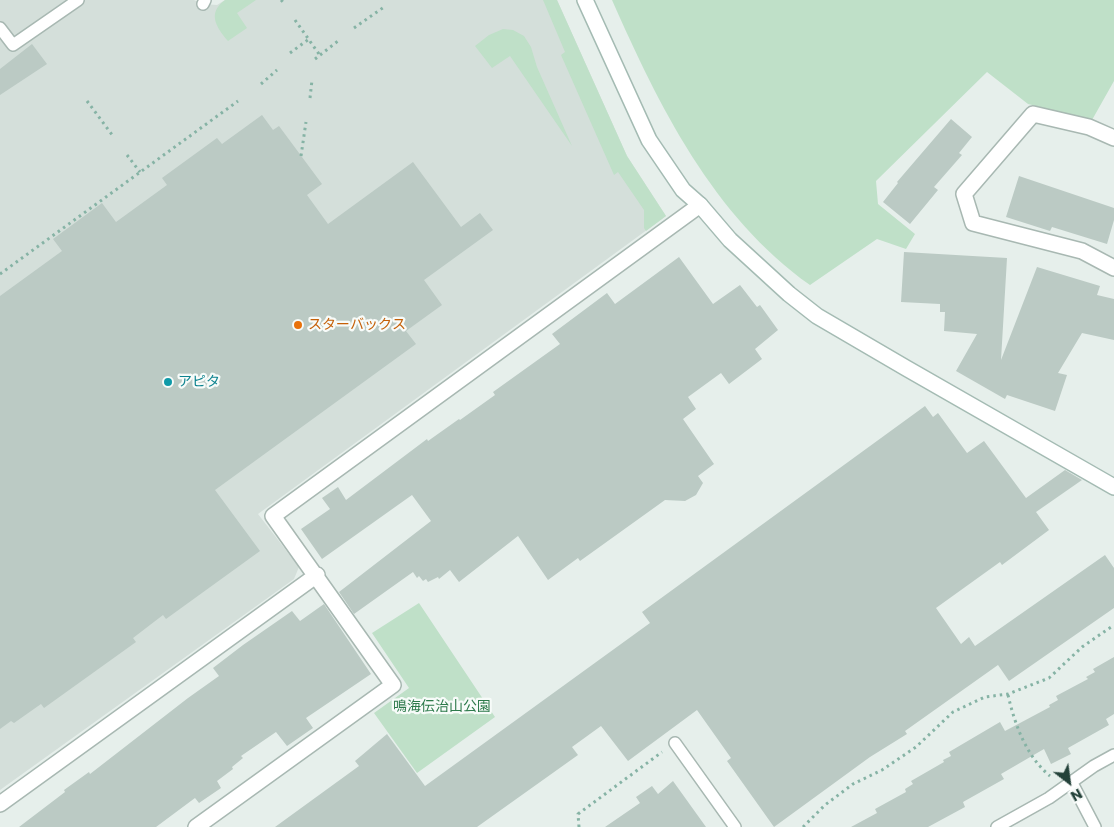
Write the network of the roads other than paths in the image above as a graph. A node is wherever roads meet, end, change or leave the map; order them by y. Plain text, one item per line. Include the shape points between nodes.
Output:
1 (78, 0) edge
2 (585, 0) edge
3 (0, 28) edge
4 (1114, 138) edge
5 (700, 205) junction
6 (1114, 268) edge
7 (1114, 487) edge
8 (317, 575) junction
9 (675, 743) road end
10 (1114, 755) edge
11 (1072, 783) junction
12 (0, 804) edge
13 (216, 821) edge
14 (196, 827) edge
15 (735, 827) edge
16 (997, 827) edge
17 (1095, 827) edge

1 - 3 lane via 13,45
2 - 5 street via 649,140 683,190
4 - 6 street via 1089,127 1033,114 964,194 973,223 1082,251
5 - 7 street via 730,240 788,294 817,316
5 - 8 street via 273,516
8 - 12 street
8 - 13 street via 393,684
9 - 15 lane
10 - 11 lane
11 - 16 lane
11 - 17 lane
13 - 14 street

